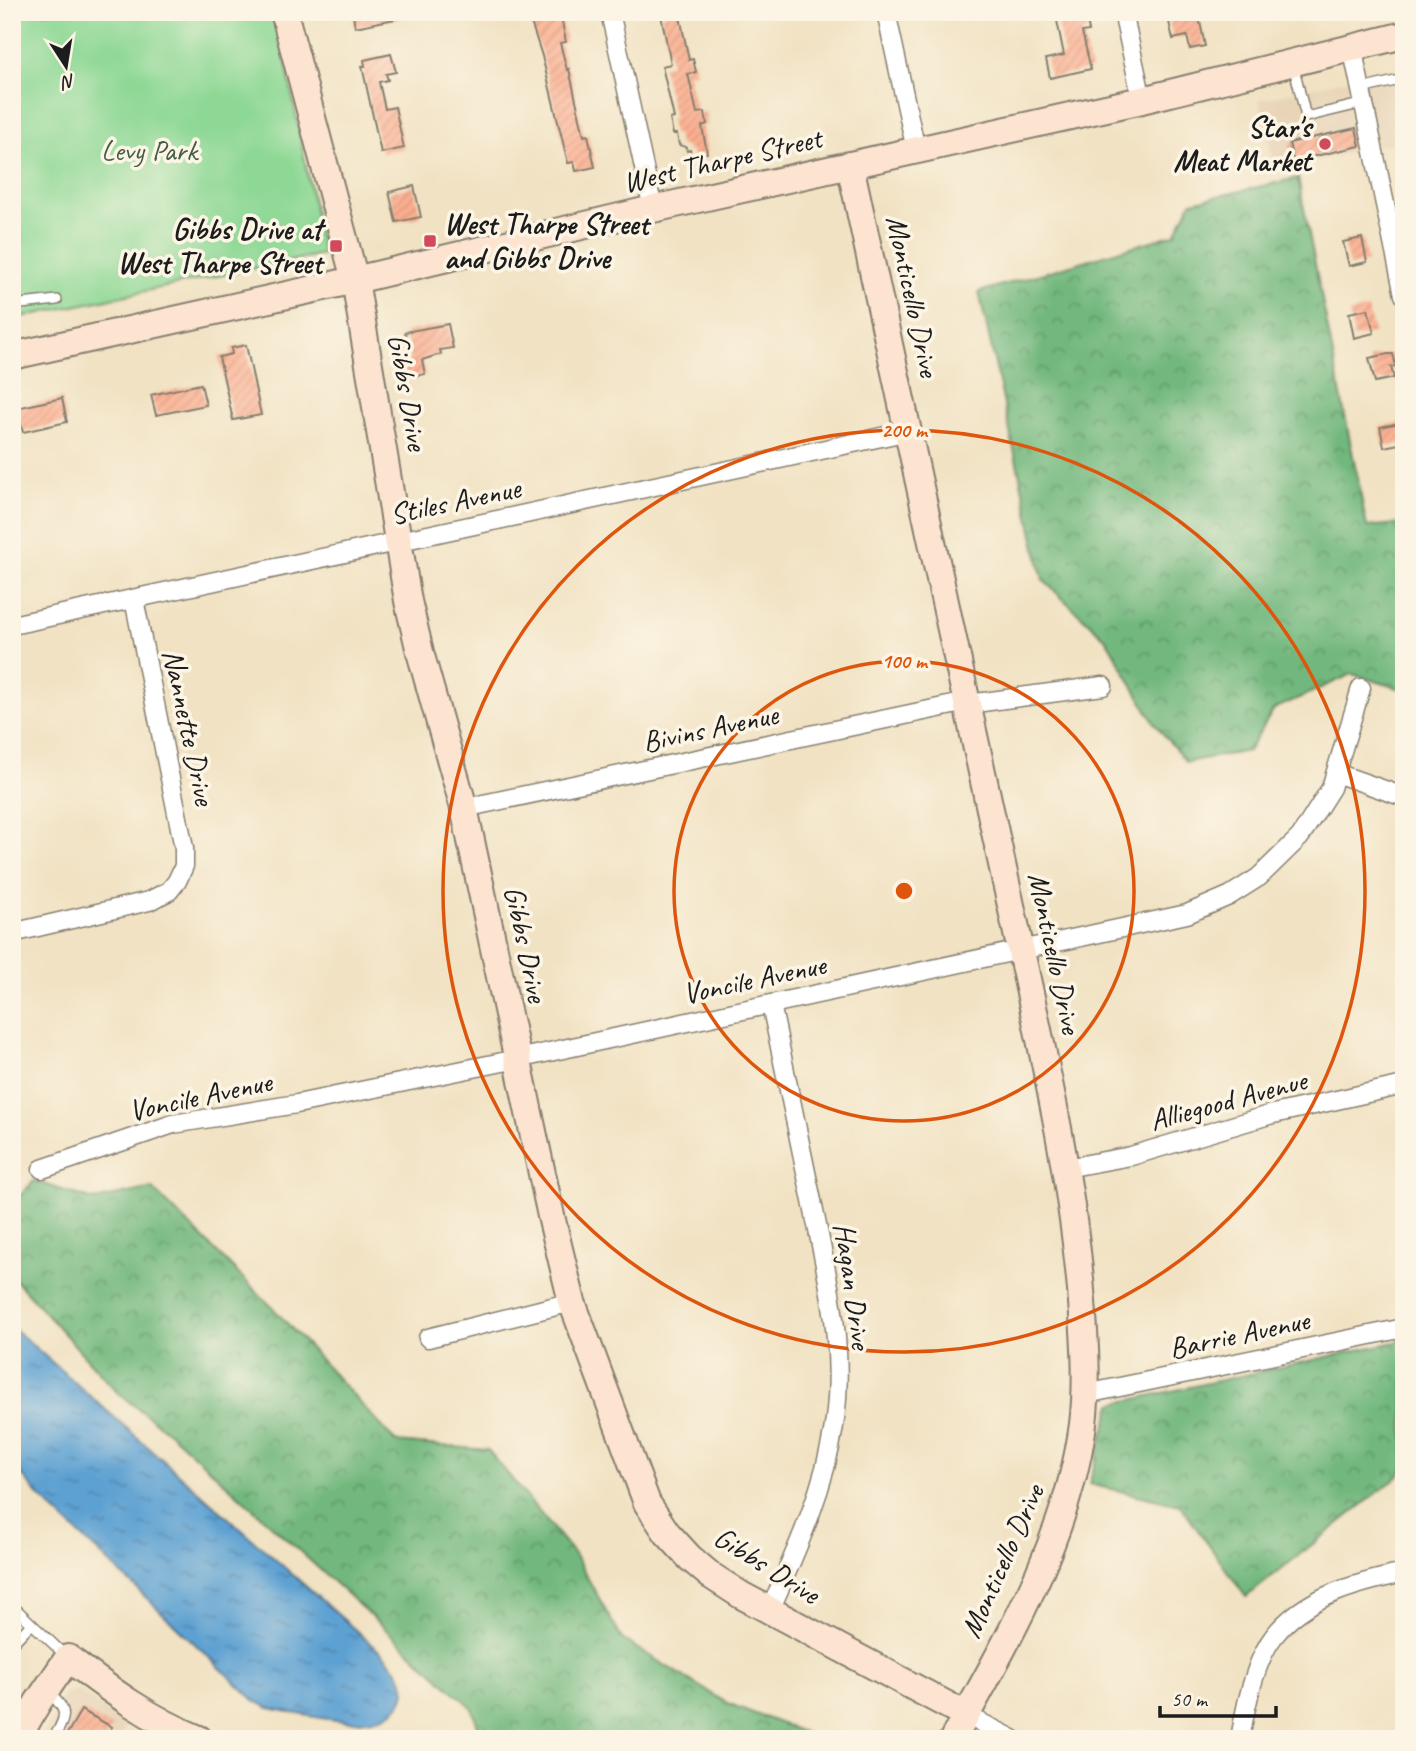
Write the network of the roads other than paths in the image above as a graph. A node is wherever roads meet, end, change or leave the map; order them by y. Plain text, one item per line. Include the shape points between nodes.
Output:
1 (284, 12) edge
2 (610, 12) edge
3 (886, 12) edge
4 (1123, 12) edge
5 (1404, 35) edge
6 (1352, 47) junction
7 (1293, 62) junction
8 (1404, 79) edge
9 (1362, 96) junction
10 (1142, 100) junction
11 (916, 150) junction
12 (850, 165) junction
13 (653, 209) junction
14 (355, 280) junction
15 (1404, 295) edge
16 (57, 300) dead end
17 (12, 305) edge
18 (12, 356) edge
19 (909, 432) junction
20 (399, 541) junction
21 (134, 599) junction
22 (12, 625) edge
23 (1103, 686) dead end
24 (1361, 688) dead end
25 (968, 703) junction
26 (1336, 773) junction
27 (1404, 797) edge
28 (464, 808) junction
29 (12, 933) edge
30 (1020, 949) junction
31 (771, 1004) junction
32 (517, 1059) junction
33 (1404, 1085) edge
34 (1066, 1168) junction
35 (42, 1169) dead end
36 (572, 1303) junction
37 (1404, 1328) edge
38 (428, 1338) dead end
39 (1086, 1394) junction
40 (1404, 1573) edge
41 (12, 1605) edge
42 (770, 1610) junction
43 (31, 1624) junction
44 (12, 1644) edge
45 (68, 1658) junction
46 (46, 1690) junction
47 (966, 1715) junction
48 (17, 1739) edge
49 (53, 1739) edge
50 (199, 1739) edge
51 (953, 1739) edge
52 (1013, 1739) edge
53 (1240, 1739) edge

1 - 14 street, Gibbs Drive
2 - 13 street
3 - 11 street
4 - 10 street
5 - 6 street, West Tharpe Street
6 - 7 street, West Tharpe Street
6 - 9 street
7 - 9 lane via 1306,117
7 - 10 street, West Tharpe Street
8 - 9 lane
9 - 15 street
10 - 11 street, West Tharpe Street
11 - 12 street, West Tharpe Street
12 - 13 street, West Tharpe Street
12 - 19 street, Monticello Drive
13 - 14 street, West Tharpe Street
14 - 18 street, West Tharpe Street
14 - 20 street, Gibbs Drive
16 - 17 lane
19 - 20 street, Stiles Avenue
19 - 25 street, Monticello Drive
20 - 21 street, Stiles Avenue
20 - 28 street, Gibbs Drive via 420,652
21 - 22 street, Stiles Avenue
21 - 29 street, Nannette Drive via 180,822 184,866 169,891 149,901
23 - 25 street, Bivins Avenue
24 - 26 street, Voncile Avenue
25 - 28 street, Bivins Avenue
25 - 30 street, Monticello Drive
26 - 27 street
26 - 30 street, Voncile Avenue via 1300,837 1259,877 1229,896 1187,914
28 - 32 street, Gibbs Drive
30 - 31 street, Voncile Avenue
30 - 34 street, Monticello Drive
31 - 32 street, Voncile Avenue
31 - 42 street, Hagan Drive via 835,1311 837,1356 834,1426 823,1475
32 - 35 street, Voncile Avenue via 173,1124
32 - 36 street, Gibbs Drive
33 - 34 street, Alliegood Avenue via 1269,1115 1131,1156
34 - 39 street, Monticello Drive via 1079,1258
36 - 38 street
36 - 42 street, Gibbs Drive via 631,1466 657,1520 710,1574
37 - 39 street, Barrie Avenue
39 - 47 street, Monticello Drive via 1077,1461 1057,1535
40 - 53 street via 1339,1590 1295,1616 1273,1636 1257,1670
41 - 43 lane
42 - 47 street, Gibbs Drive
43 - 44 lane
43 - 45 lane
45 - 46 street
45 - 50 street via 122,1700
46 - 48 street
46 - 49 lane via 65,1713
47 - 51 street, Monticello Drive
47 - 52 street

